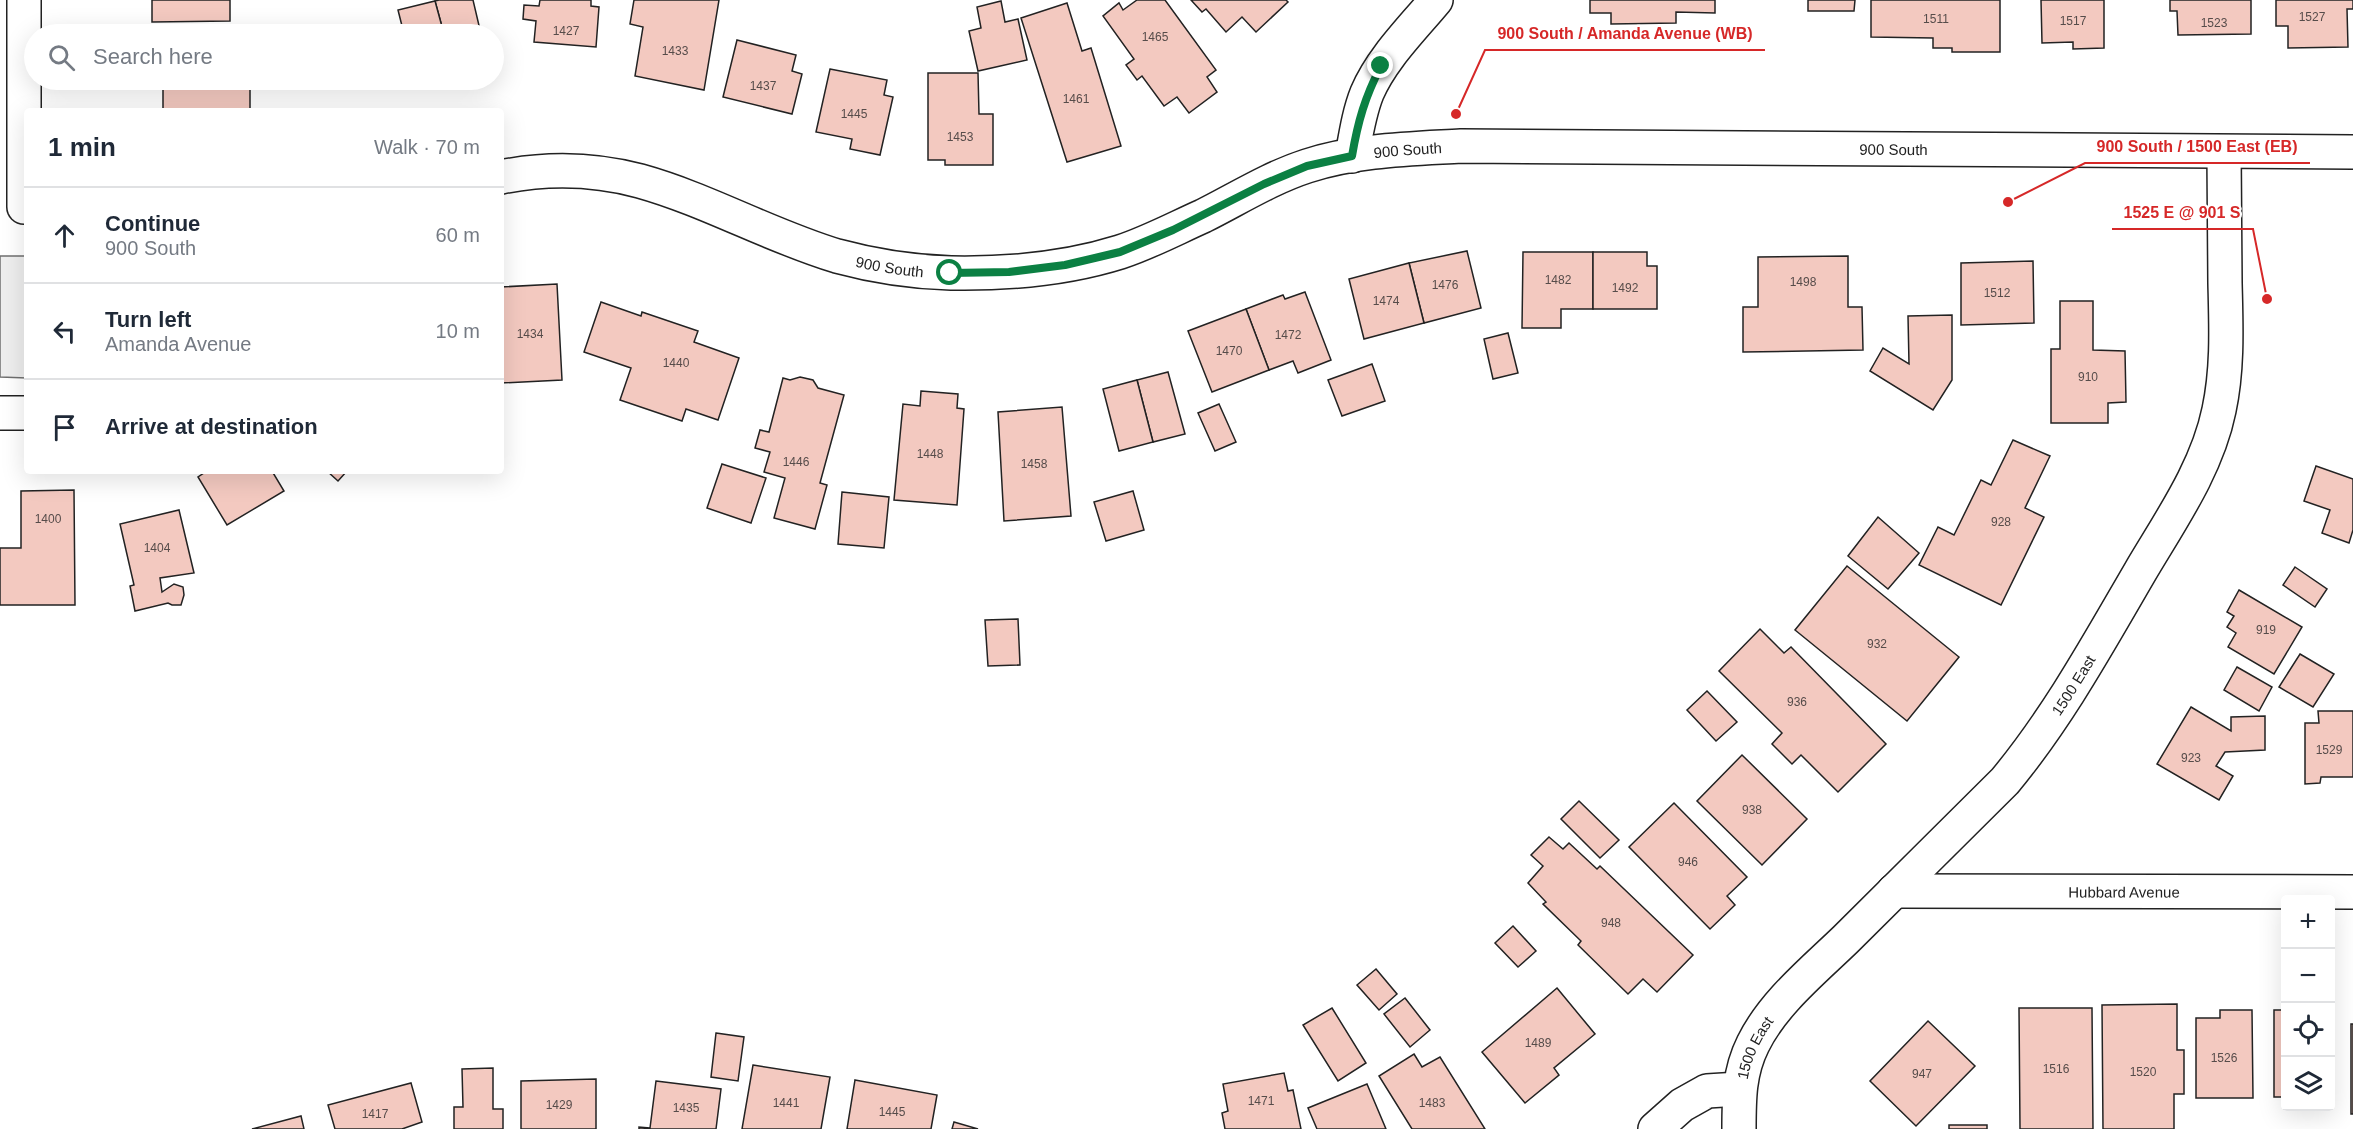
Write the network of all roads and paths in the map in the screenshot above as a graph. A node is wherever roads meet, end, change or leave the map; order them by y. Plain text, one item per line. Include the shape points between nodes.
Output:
1 (24, 0) edge
2 (1436, 0) edge
3 (2224, 152) junction
4 (2353, 152) edge
5 (1352, 156) junction
6 (504, 177) edge
7 (17, 207) edge
8 (0, 413) edge
9 (24, 413) edge
10 (1894, 891) junction
11 (2353, 892) edge
12 (1739, 1089) junction
13 (1655, 1129) edge
14 (1739, 1129) edge

1 - 7 street
2 - 5 street via 1381,66 1357,122
3 - 4 street, 900 South
3 - 5 street, 900 South via 1461,146
3 - 10 street, 1500 East via 2226,336 2224,375 2209,446 2195,477 2034,746 2005,781
5 - 6 street, 900 South via 1307,166 1120,252 1065,265 1009,272 950,273 893,268 839,256 638,181 552,171
8 - 9 street
10 - 11 street, Hubbard Avenue
10 - 12 street, 1500 East via 1768,1019 1744,1065
12 - 13 street via 1707,1091 1682,1105
12 - 14 street, 1500 East

